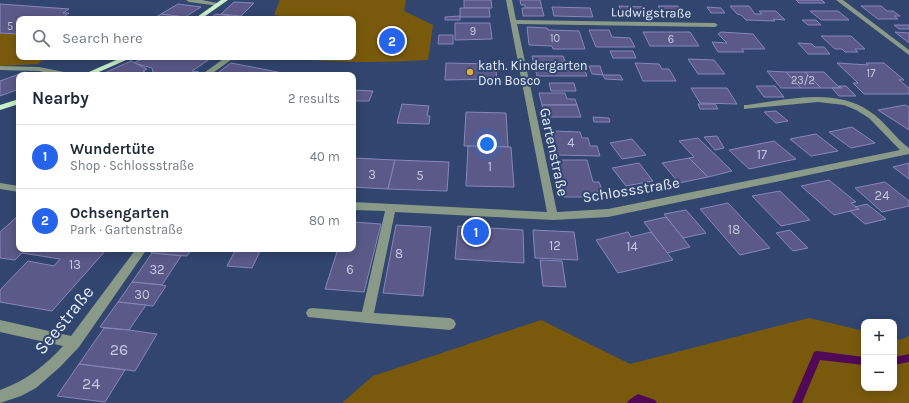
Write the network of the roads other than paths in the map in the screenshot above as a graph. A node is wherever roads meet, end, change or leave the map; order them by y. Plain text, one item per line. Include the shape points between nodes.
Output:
1 (189, 0) edge
2 (225, 0) edge
3 (509, 0) edge
4 (839, 0) edge
5 (219, 4) junction
6 (201, 16) edge
7 (513, 22) junction
8 (716, 25) dead end
9 (909, 53) edge
10 (123, 60) edge
11 (227, 60) edge
12 (0, 68) edge
13 (54, 72) edge
14 (93, 72) edge
15 (209, 72) edge
16 (16, 102) edge
17 (747, 107) dead end
18 (0, 108) edge
19 (908, 151) edge
20 (0, 186) edge
21 (16, 189) edge
22 (356, 206) edge
23 (391, 208) junction
24 (553, 216) junction
25 (140, 252) edge
26 (312, 314) dead end
27 (366, 318) junction
28 (450, 324) dead end
29 (0, 326) edge
30 (74, 343) junction
31 (0, 397) edge

1 - 5 street
2 - 5 main road
3 - 7 street, Gartenstraße
4 - 9 street
5 - 6 main road
7 - 8 street, Ludwigstraße
7 - 24 street, Gartenstraße
10 - 14 main road
11 - 15 street
12 - 13 street
16 - 18 main road
17 - 19 street via 820,100 840,102 860,108 870,115
19 - 24 street, Schlossstraße via 608,213
20 - 21 street
22 - 23 street, Schlossstraße
23 - 24 street, Schlossstraße
23 - 27 street
25 - 30 street, Seestraße
26 - 27 street
27 - 28 street
29 - 30 street
30 - 31 street, Seestraße via 55,366 31,384

